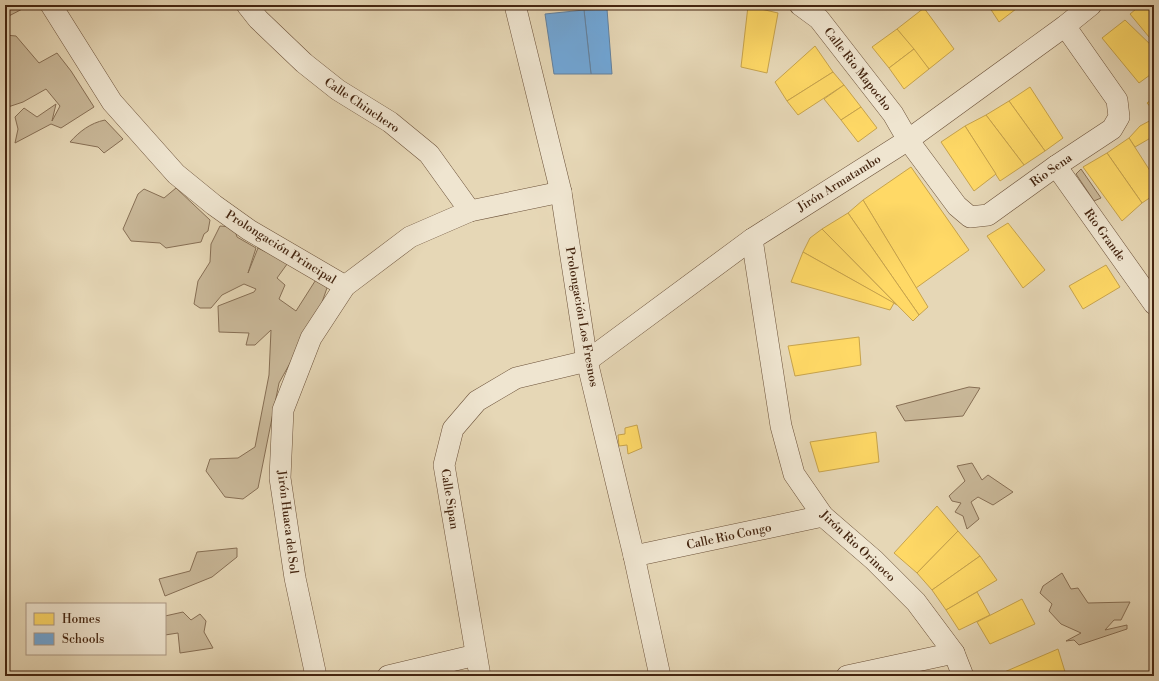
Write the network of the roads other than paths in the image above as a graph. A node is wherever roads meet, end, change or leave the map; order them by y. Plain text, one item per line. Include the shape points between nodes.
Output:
1 (51, 5) edge
2 (247, 5) edge
3 (515, 5) edge
4 (800, 5) edge
5 (1091, 5) edge
6 (1065, 26) junction
7 (908, 140) junction
8 (1056, 166) junction
9 (561, 192) junction
10 (470, 211) junction
11 (752, 239) junction
12 (345, 286) junction
13 (1154, 304) edge
14 (587, 361) junction
15 (823, 516) junction
16 (634, 556) junction
17 (954, 653) junction
18 (476, 655) junction
19 (316, 676) edge
20 (388, 676) edge
21 (480, 676) edge
22 (660, 676) edge
23 (847, 676) edge
24 (963, 676) edge

1 - 12 street, Prolongación Principal via 112,102 176,174 249,230
2 - 10 street, Calle Chinchero via 304,64 338,90 390,122 429,154
3 - 9 street, Prolongación Los Fresnos
4 - 7 street, Calle Rio Mapocho via 820,19 893,114
5 - 6 street, Jirón Armatambo
6 - 7 street, Jirón Armatambo
6 - 8 street, Rio Sena via 1117,100 1118,117 1112,129
7 - 8 street, Rio Sena via 957,206 970,217 988,215
7 - 11 street, Jirón Armatambo
8 - 13 street, Rio Grande
9 - 10 street, Jirón Huaca del Sol
9 - 14 street, Prolongación Los Fresnos
10 - 12 street, Jirón Huaca del Sol via 410,237
11 - 14 street, Jirón Armatambo
11 - 15 street, Jirón Rio Orinoco via 781,426 794,474
12 - 19 street, Jirón Huaca del Sol via 311,338 282,410 280,478 295,578
14 - 16 street, Prolongación Los Fresnos
14 - 18 street, Calle Sipan via 516,378 477,401 453,429 444,466
15 - 16 street, Calle Rio Congo
15 - 17 street, Jirón Rio Orinoco via 874,560 916,602
16 - 22 street, Prolongación Los Fresnos
17 - 23 street
17 - 24 street, Jirón Rio Orinoco
18 - 20 street
18 - 21 street, Calle Sipan

